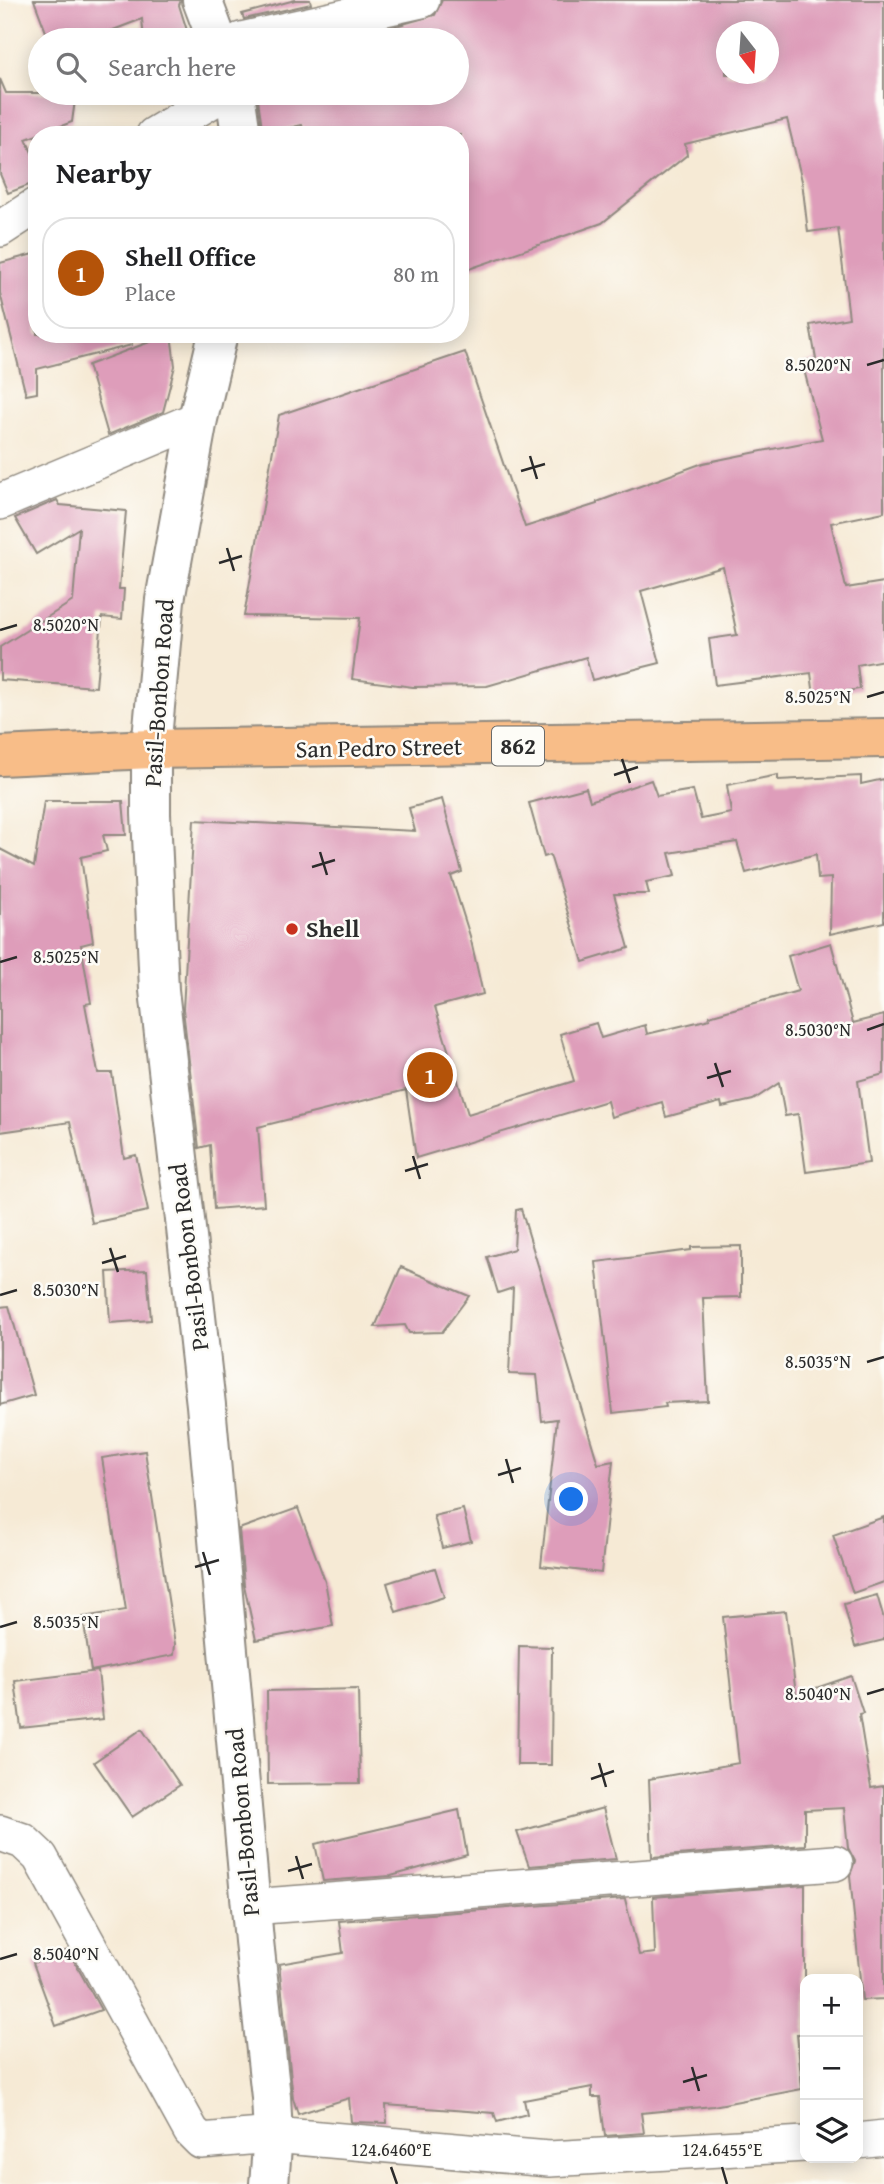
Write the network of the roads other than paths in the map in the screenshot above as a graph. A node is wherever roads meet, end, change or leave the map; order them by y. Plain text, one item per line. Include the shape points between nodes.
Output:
1 (202, 0) edge
2 (422, 0) edge
3 (212, 28) edge
4 (295, 28) edge
5 (204, 105) edge
6 (237, 105) edge
7 (169, 126) edge
8 (240, 126) edge
9 (28, 211) edge
10 (0, 229) edge
11 (216, 343) edge
12 (198, 419) junction
13 (0, 502) edge
14 (884, 738) edge
15 (151, 750) junction
16 (0, 756) edge
17 (0, 1833) edge
18 (835, 1863) dead end
19 (250, 1907) junction
20 (273, 2135) junction
21 (884, 2138) edge
22 (863, 2140) edge
23 (800, 2144) edge
24 (269, 2184) edge

1 - 3 street
2 - 4 street
5 - 7 street
6 - 8 street
9 - 10 street
11 - 12 street, Pasil-Bonbon Road
12 - 13 street
12 - 15 street, Pasil-Bonbon Road via 165,600
14 - 15 main road, San Pedro Street / 862
15 - 16 main road, San Pedro Street / 862
15 - 19 street, Pasil-Bonbon Road via 159,990 206,1405
17 - 20 street via 23,1840 40,1857 196,2137 201,2141
18 - 19 street
19 - 20 street, Pasil-Bonbon Road
20 - 23 street via 549,2159
20 - 24 street, Pasil-Bonbon Road
21 - 22 street

